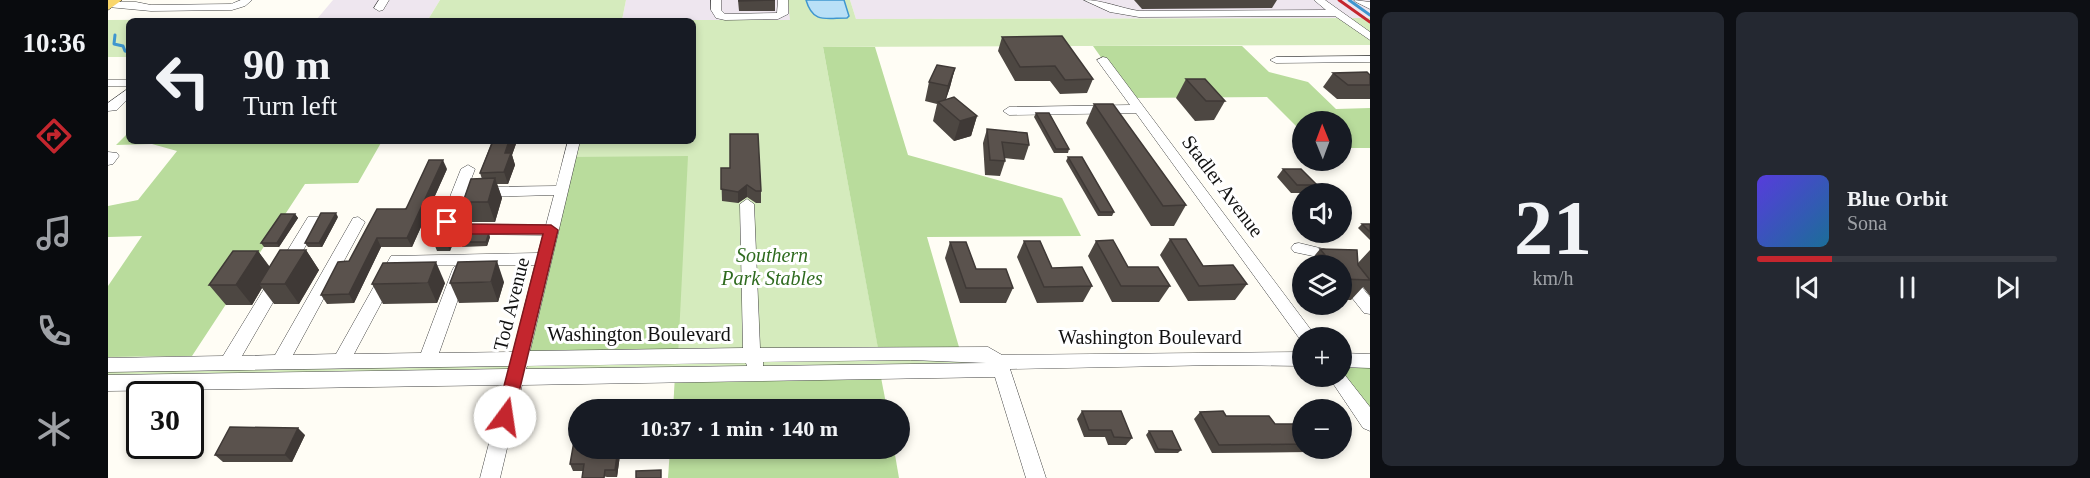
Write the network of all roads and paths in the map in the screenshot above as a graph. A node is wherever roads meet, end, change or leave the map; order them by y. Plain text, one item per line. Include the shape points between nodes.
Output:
1 (247, 0) edge
2 (716, 0) edge
3 (783, 0) edge
4 (1089, 0) edge
5 (1319, 0) edge
6 (1359, 0) edge
7 (146, 3) edge
8 (1274, 3) dead end
9 (111, 4) edge
10 (1370, 6) edge
11 (1337, 13) junction
12 (1291, 14) junction
13 (1370, 38) edge
14 (1370, 59) edge
15 (1103, 60) dead end
16 (1276, 60) dead end
17 (108, 83) edge
18 (126, 83) edge
19 (126, 95) edge
20 (108, 107) edge
21 (1138, 109) junction
22 (1009, 111) dead end
23 (573, 144) edge
24 (108, 156) edge
25 (108, 161) edge
26 (468, 169) dead end
27 (561, 190) junction
28 (459, 192) junction
29 (747, 204) dead end
30 (313, 221) dead end
31 (358, 222) dead end
32 (551, 230) junction
33 (1299, 248) dead end
34 (1324, 255) edge
35 (544, 259) junction
36 (464, 260) junction
37 (1352, 286) edge
38 (1370, 308) edge
39 (1301, 327) edge
40 (755, 356) junction
41 (518, 357) junction
42 (428, 359) junction
43 (1292, 359) edge
44 (1352, 360) edge
45 (1370, 360) edge
46 (341, 361) junction
47 (280, 362) junction
48 (308, 362) junction
49 (999, 362) junction
50 (228, 363) junction
51 (108, 365) edge
52 (756, 374) junction
53 (515, 377) junction
54 (299, 381) junction
55 (108, 383) edge
56 (1345, 387) edge
57 (1370, 422) edge
58 (490, 478) edge
59 (1036, 478) edge

1 - 7 street via 232,7 150,8
2 - 3 street via 720,16 736,16 783,14
4 - 12 street via 1139,14
5 - 11 street
6 - 10 street
7 - 9 street
8 - 12 street
11 - 12 street
11 - 13 street
14 - 16 street
15 - 21 street, Stadler Avenue
17 - 18 street
19 - 20 street
21 - 22 street
21 - 39 street, Stadler Avenue
23 - 27 street, Tod Avenue
24 - 25 street via 112,156
26 - 28 street
27 - 28 street
27 - 32 street, Tod Avenue
28 - 32 street via 447,222 456,229
29 - 40 street
30 - 50 street
31 - 47 street
32 - 35 street, Tod Avenue
33 - 34 street
35 - 36 street
35 - 41 street, Tod Avenue
36 - 42 street
36 - 46 street via 396,260
37 - 38 street
40 - 41 street, Washington Boulevard
40 - 49 street, Washington Boulevard via 988,354
40 - 52 street, Washington Boulevard
41 - 42 street, Washington Boulevard
41 - 53 street, Tod Avenue
42 - 46 street, Washington Boulevard
43 - 49 street, Washington Boulevard
44 - 45 street
46 - 48 street, Washington Boulevard
47 - 48 street, Washington Boulevard
47 - 50 street, Washington Boulevard
48 - 54 street
49 - 52 street, Washington Boulevard via 993,370
49 - 59 street
50 - 51 street, Washington Boulevard
52 - 53 street, Washington Boulevard
53 - 54 street, Washington Boulevard
53 - 58 street, Tod Avenue
54 - 55 street, Washington Boulevard
56 - 57 street

